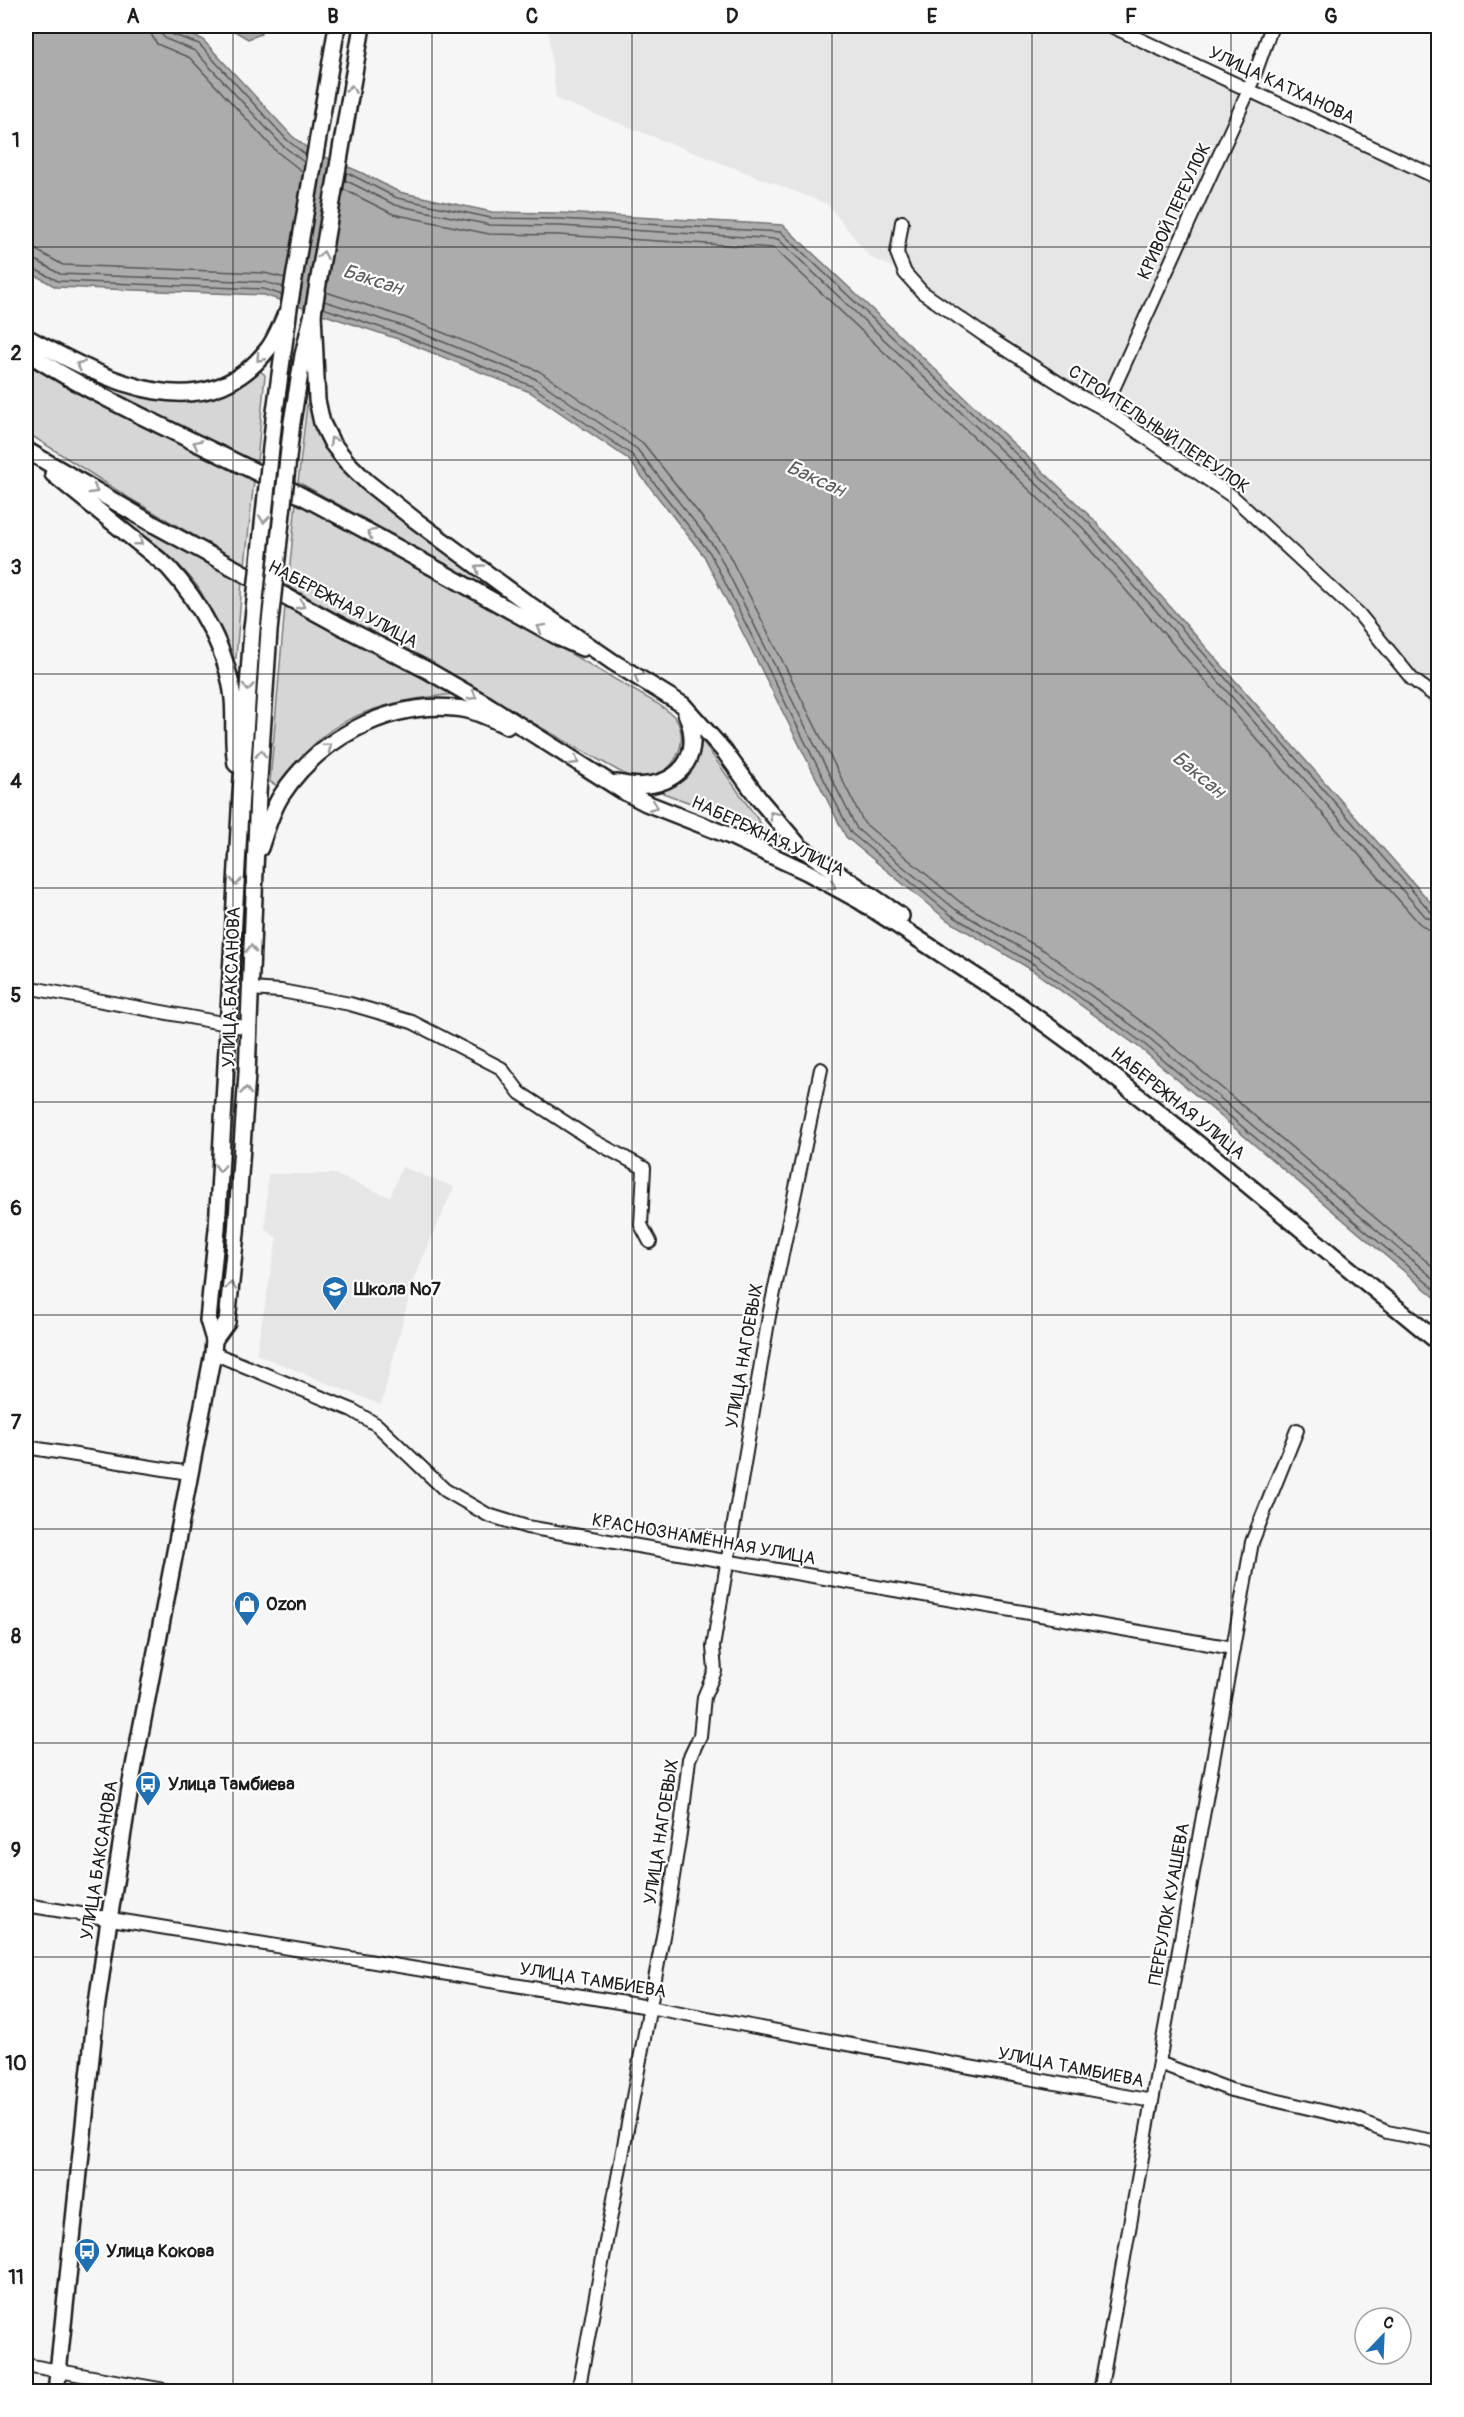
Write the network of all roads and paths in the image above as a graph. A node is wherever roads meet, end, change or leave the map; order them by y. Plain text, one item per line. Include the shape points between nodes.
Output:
1 (337, 26) edge
2 (362, 26) edge
3 (1111, 26) edge
4 (1272, 26) edge
5 (1249, 90) junction
6 (1438, 178) edge
7 (902, 222) dead end
8 (289, 308) junction
9 (313, 313) junction
10 (26, 337) edge
11 (26, 352) edge
12 (1104, 409) junction
13 (27, 451) edge
14 (613, 662) junction
15 (1438, 698) edge
16 (683, 705) junction
17 (547, 744) junction
18 (603, 779) junction
19 (241, 792) junction
20 (254, 865) junction
21 (26, 987) edge
22 (250, 989) junction
23 (1018, 1004) junction
24 (228, 1026) junction
25 (249, 1028) junction
26 (821, 1069) dead end
27 (650, 1242) dead end
28 (1438, 1342) edge
29 (213, 1346) junction
30 (1297, 1430) dead end
31 (26, 1447) edge
32 (189, 1473) junction
33 (727, 1562) junction
34 (1233, 1648) junction
35 (26, 1905) edge
36 (109, 1920) junction
37 (649, 2007) junction
38 (1159, 2063) junction
39 (1152, 2101) junction
40 (1438, 2142) edge
41 (26, 2365) edge
42 (58, 2370) junction
43 (56, 2391) edge
44 (176, 2391) edge
45 (578, 2391) edge
46 (1100, 2391) edge

1 - 8 main road
9 -> 2 main road
3 - 5 street, УЛИЦА КАТХАНОВА
4 - 5 street, КРИВОЙ ПЕРЕУЛОК
5 - 6 street, УЛИЦА КАТХАНОВА
5 - 12 street, КРИВОЙ ПЕРЕУЛОК
7 - 12 street, СТРОИТЕЛЬНЫЙ ПЕРЕУЛОК via 897,253 905,273 922,292
8 -> 10 main road via 270,347 254,365 230,382 190,393 168,394 127,385
8 -> 19 main road, УЛИЦА БАКСАНОВА, bridge via 252,629
14 -> 9 main road via 415,520 347,462 322,423 314,375
20 -> 9 main road, УЛИЦА БАКСАНОВА, bridge via 269,632 292,422
14 -> 11 main road via 560,638 326,508 62,376
12 - 15 street, СТРОИТЕЛЬНЫЙ ПЕРЕУЛОК via 1232,496 1359,614 1412,679
13 -> 17 main road, НАБЕРЕЖНАЯ УЛИЦА via 163,530 427,670
13 -> 19 main road via 162,561 197,603 231,683 233,751
16 -> 14 main road
16 - 18 main road via 692,734 687,760 680,772 656,785
23 -> 16 main road via 969,964 800,847
17 -> 18 main road, НАБЕРЕЖНАЯ УЛИЦА
20 -> 17 main road via 272,812 288,787 330,744 369,722 406,711 455,708 474,712
18 -> 23 main road, НАБЕРЕЖНАЯ УЛИЦА via 646,803 807,872 860,901
19 -> 24 main road, УЛИЦА БАКСАНОВА
22 -> 20 main road, УЛИЦА БАКСАНОВА
21 - 24 street
22 - 25 main road, УЛИЦА БАКСАНОВА
22 - 27 street via 350,1004 412,1022 501,1068 520,1093 644,1168 641,1225
23 - 28 main road, НАБЕРЕЖНАЯ УЛИЦА via 1191,1138
24 - 25 street
24 -> 29 main road, УЛИЦА БАКСАНОВА via 208,1320
29 -> 25 main road, УЛИЦА БАКСАНОВА via 227,1322
26 - 33 street, УЛИЦА НАГОЕВЫХ via 769,1316
29 - 32 main road, УЛИЦА БАКСАНОВА
29 - 33 street, КРАСНОЗНАМЁННАЯ УЛИЦА via 377,1425 445,1490 488,1515 527,1527
30 - 34 street, ПЕРЕУЛОК КУАШЕВА via 1252,1542
31 - 32 street
32 - 36 main road, УЛИЦА БАКСАНОВА
33 - 34 street, КРАСНОЗНАМЁННАЯ УЛИЦА
33 - 37 street, УЛИЦА НАГОЕВЫХ via 713,1647 715,1671 704,1697 700,1736 689,1759
34 - 38 street, ПЕРЕУЛОК КУАШЕВА
35 - 36 street, УЛИЦА ТАМБИЕВА
36 - 37 street, УЛИЦА ТАМБИЕВА
36 - 42 main road, УЛИЦА БАКСАНОВА
37 - 39 street, УЛИЦА ТАМБИЕВА
37 - 45 street, УЛИЦА НАГОЕВЫХ
38 - 39 street, ПЕРЕУЛОК КУАШЕВА
38 - 40 street, УЛИЦА ТАМБИЕВА via 1231,2090
39 - 46 street, ПЕРЕУЛОК КУАШЕВА
41 - 42 street
42 - 43 main road, УЛИЦА БАКСАНОВА
42 - 44 street

